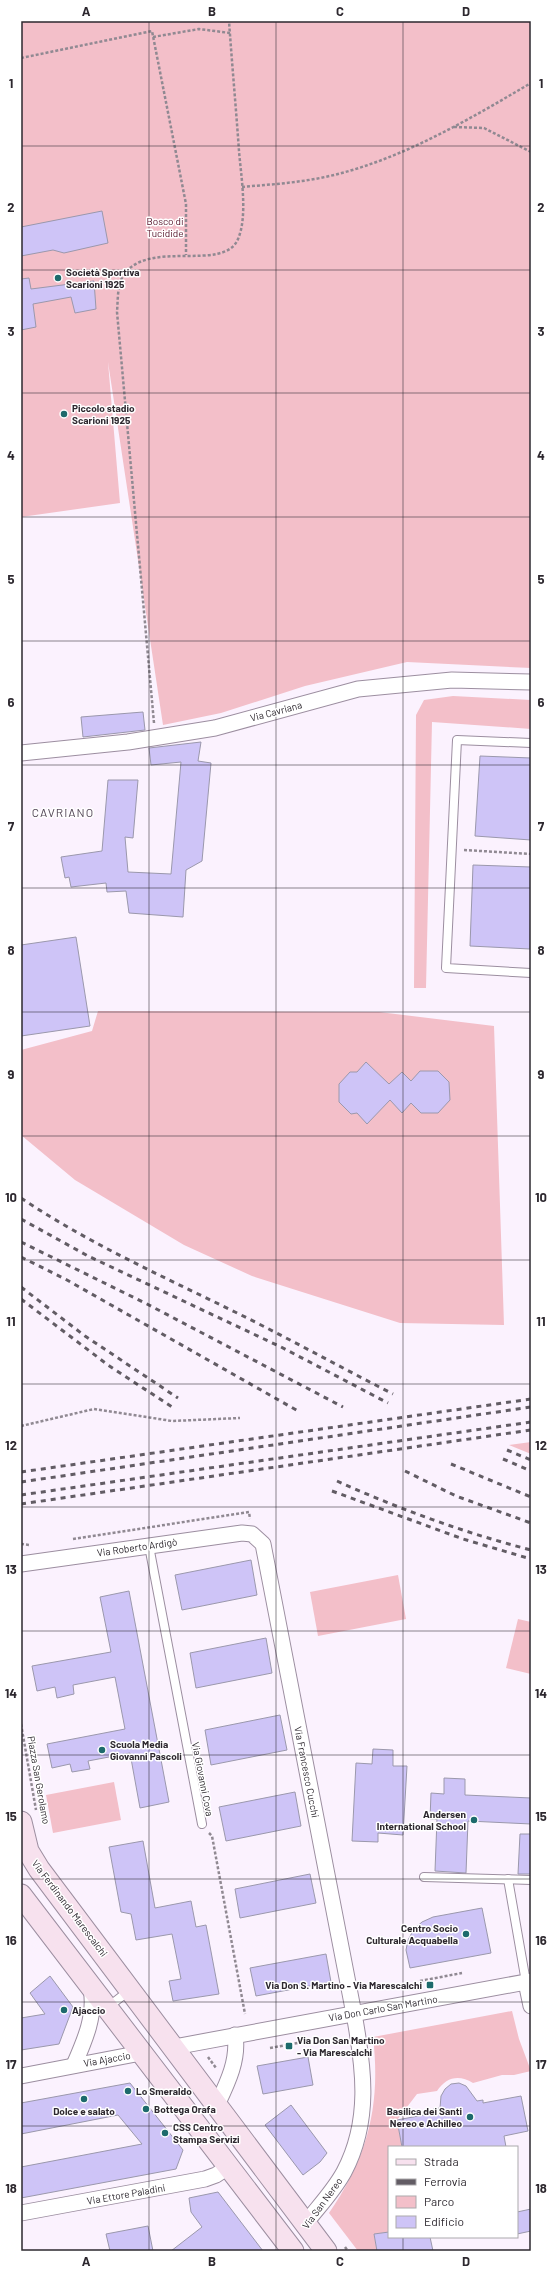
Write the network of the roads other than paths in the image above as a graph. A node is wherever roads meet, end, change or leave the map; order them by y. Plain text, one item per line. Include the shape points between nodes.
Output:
1 (531, 682) edge
2 (531, 743) edge
3 (21, 753) edge
4 (531, 973) edge
5 (252, 1534) joint
6 (149, 1546) junction
7 (21, 1564) edge
8 (29, 1819) edge
9 (202, 1824) road end
10 (424, 1877) dead end
11 (508, 1879) junction
12 (531, 1880) edge
13 (21, 1895) edge
14 (529, 1982) edge
15 (91, 1987) junction
16 (131, 1989) junction
17 (531, 2006) edge
18 (107, 2008) junction
19 (354, 2014) junction
20 (235, 2035) junction
21 (174, 2047) junction
22 (141, 2053) junction
23 (74, 2065) junction
24 (21, 2076) edge
25 (217, 2105) junction
26 (250, 2149) junction
27 (228, 2167) junction
28 (21, 2213) edge
29 (305, 2224) junction
30 (293, 2251) edge
31 (326, 2251) edge

1 - 3 street, Via Cavriana via 452,680 358,689 215,728 155,738
2 - 4 lane via 457,740 446,968
5 - 6 street, Via Roberto Ardigò via 242,1533
5 - 19 street, Via Francesco Cucchi via 263,1544
6 - 7 street, Via Roberto Ardigò
6 - 9 lane, Via Giovanni Cova
8 - 16 street, Via Ferdinando Marescalchi via 28,1851
10 - 11 lane
11 - 12 lane
11 - 14 lane
13 - 15 street
14 - 17 street
14 - 19 street, Via Don Carlo San Martino
15 - 18 street
15 - 23 street, Via Ajaccio via 92,2018
16 - 18 lane
16 - 21 street, Via Ferdinando Marescalchi
18 - 22 street
19 - 20 street, Via Don Carlo San Martino
19 - 29 street, Via San Nereo via 364,2084 358,2133 343,2173
20 - 21 street, Via Don Carlo San Martino
20 - 25 street via 234,2062
21 - 22 street
21 - 25 street, Via Ferdinando Marescalchi
22 - 23 street, Via Ajaccio
22 - 27 street
23 - 24 street, Via Ajaccio
25 - 26 street, Via Ferdinando Marescalchi
26 - 27 street
26 - 29 street, Via Ferdinando Marescalchi
27 - 28 street, Via Ettore Paladini via 205,2180
27 - 30 street
29 - 30 street, Via San Nereo
29 - 31 street, Via Ferdinando Marescalchi

